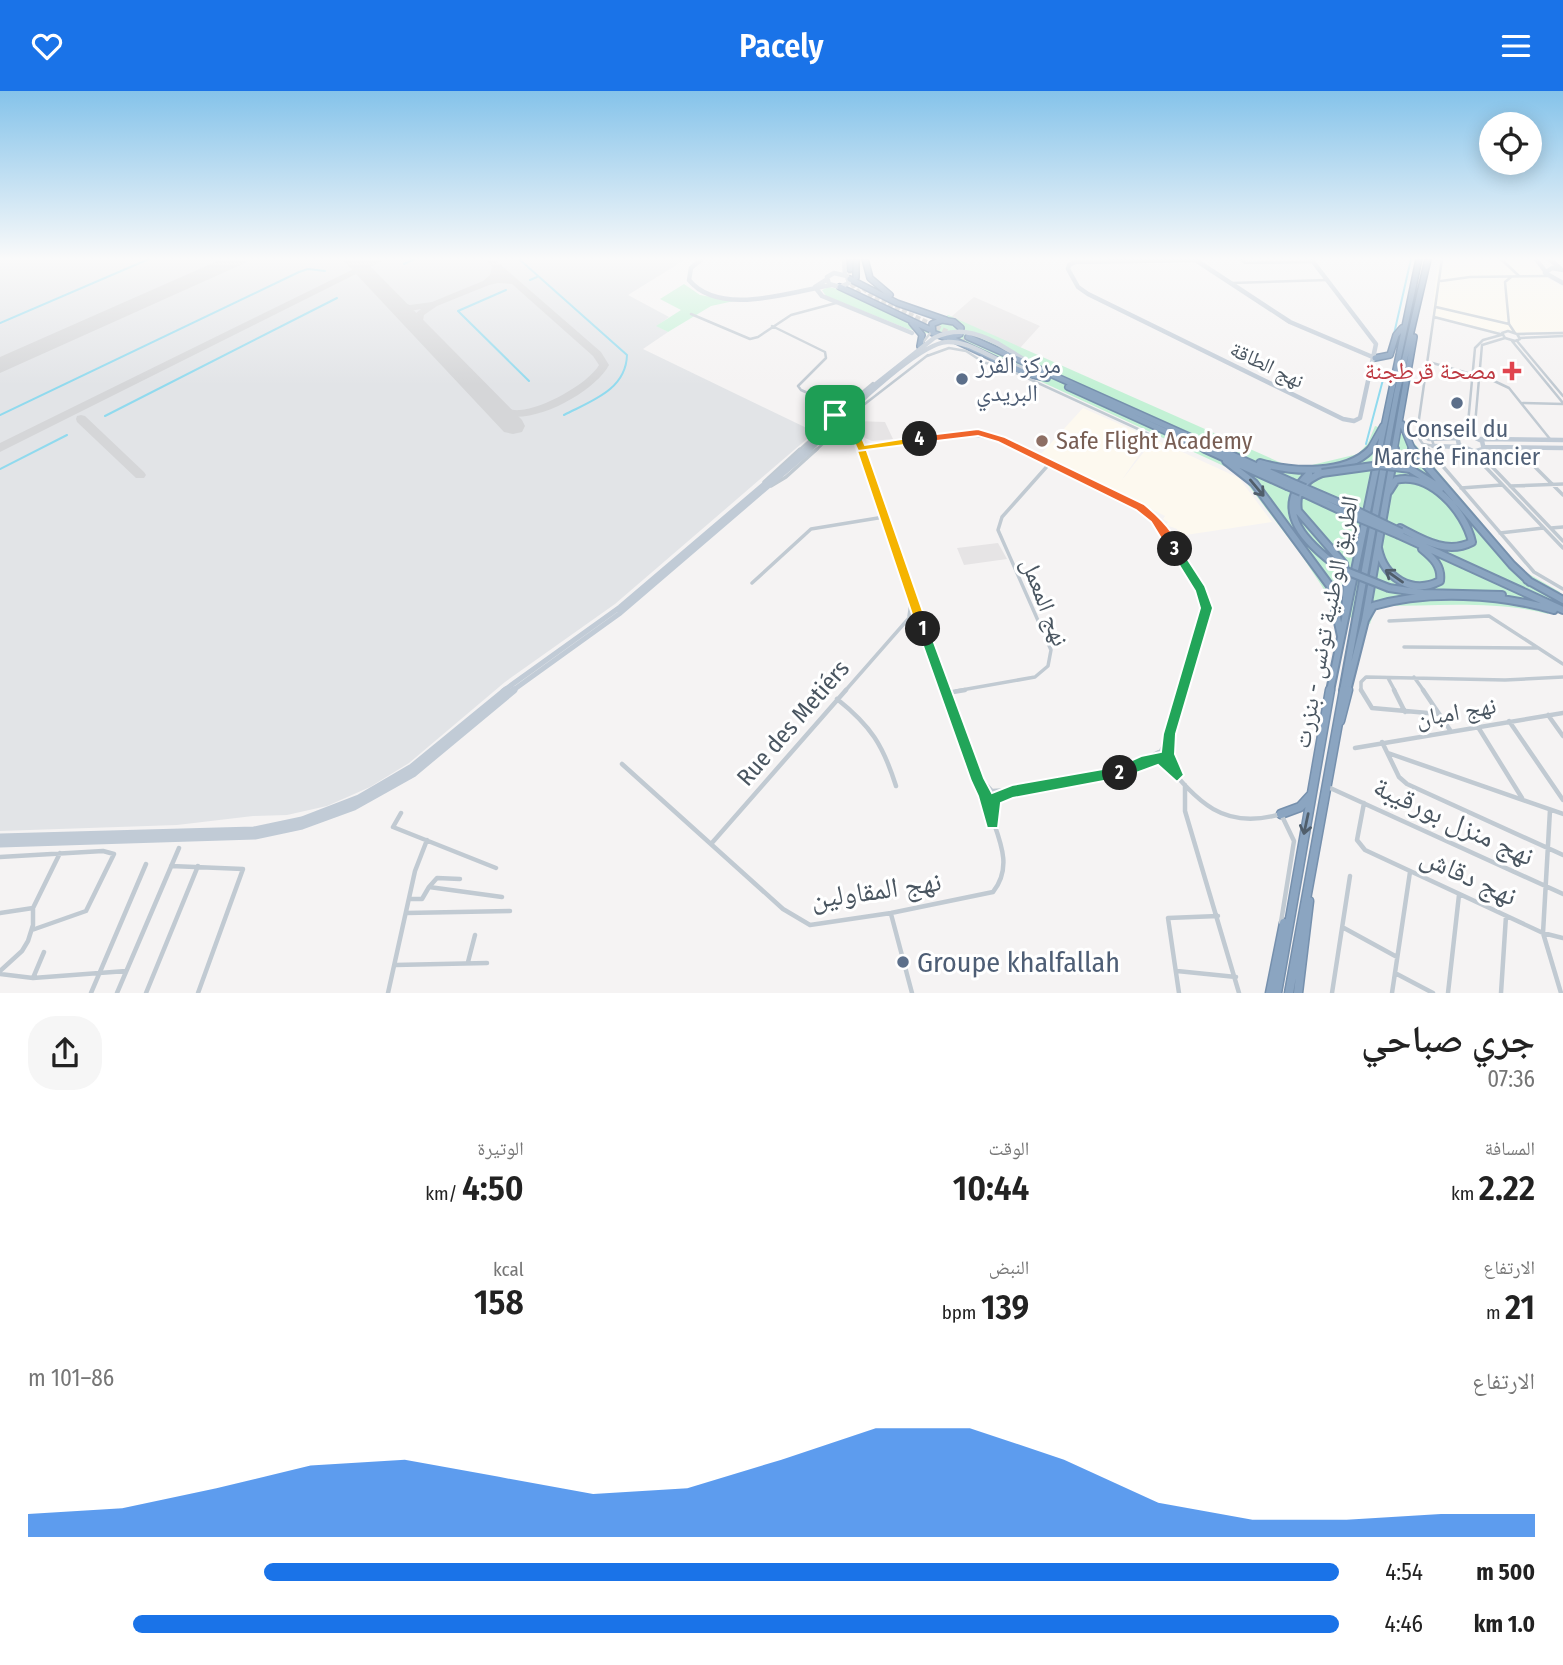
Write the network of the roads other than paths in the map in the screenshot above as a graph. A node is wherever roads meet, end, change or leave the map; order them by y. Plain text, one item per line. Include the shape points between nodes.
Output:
1 (826, 301) edge
2 (833, 301) edge
3 (869, 301) tunnel mouth
4 (894, 301) edge
5 (903, 301) edge
6 (1102, 301) edge
7 (1258, 301) edge
8 (1343, 301) edge
9 (1409, 301) edge
10 (1418, 301) edge
11 (1436, 301) edge
12 (1507, 301) edge
13 (869, 302) tunnel mouth
14 (838, 303) junction
15 (825, 305) junction
16 (1435, 306) junction
17 (691, 314) dead end
18 (929, 315) junction
19 (1434, 317) junction
20 (946, 320) junction
21 (1509, 324) junction
22 (1413, 325) junction
23 (772, 326) junction
24 (1403, 327) junction
25 (961, 330) junction
26 (932, 331) junction
27 (912, 333) dead end
28 (1503, 334) junction
29 (1563, 334) edge
30 (946, 338) junction
31 (1516, 338) junction
32 (920, 346) junction
33 (969, 352) joint
34 (927, 356) junction
35 (1374, 358) junction
36 (986, 359) junction
37 (1429, 362) junction
38 (1030, 363) junction
39 (1031, 371) junction
40 (1473, 374) junction
41 (1479, 376) junction
42 (1047, 378) junction
43 (1057, 378) junction
44 (1563, 396) edge
45 (1522, 403) junction
46 (1563, 403) edge
47 (841, 408) junction
48 (1402, 408) junction
49 (833, 417) junction
50 (849, 419) junction
51 (1385, 421) junction
52 (842, 426) junction
53 (1420, 426) junction
54 (855, 431) junction
55 (1467, 434) junction
56 (1151, 435) dead end
57 (1190, 435) junction
58 (1181, 437) junction
59 (1476, 437) junction
60 (1428, 438) junction
61 (1456, 438) junction
62 (1550, 439) junction
63 (1419, 440) junction
64 (1563, 440) edge
65 (1424, 445) junction
66 (1432, 447) junction
67 (1462, 447) junction
68 (1485, 447) junction
69 (1516, 448) junction
70 (862, 449) junction
71 (1562, 449) edge
72 (1470, 451) junction
73 (805, 452) junction
74 (1478, 452) junction
75 (1432, 454) junction
76 (1051, 463) junction
77 (1334, 465) junction
78 (1289, 484) junction
79 (1553, 484) junction
80 (1563, 484) edge
81 (1502, 485) junction
82 (1510, 486) junction
83 (764, 487) junction
84 (1461, 488) junction
85 (1563, 495) edge
86 (1383, 506) junction
87 (884, 517) junction
88 (1563, 527) edge
89 (1544, 528) junction
90 (1550, 528) junction
91 (1399, 533) junction
92 (1500, 533) junction
93 (1378, 535) junction
94 (1563, 541) edge
95 (1563, 548) edge
96 (1530, 582) junction
97 (752, 583) dead end
98 (1563, 587) edge
99 (912, 595) junction
100 (1563, 600) edge
101 (1554, 610) junction
102 (1563, 610) edge
103 (919, 618) junction
104 (1346, 619) junction
105 (911, 620) junction
106 (1364, 620) junction
107 (1389, 621) dead end
108 (925, 633) junction
109 (1341, 636) junction
110 (1404, 647) dead end
111 (1538, 648) junction
112 (1563, 664) edge
113 (1414, 677) junction
114 (1563, 677) edge
115 (1388, 678) junction
116 (947, 693) junction
117 (837, 699) junction
118 (1405, 712) junction
119 (1563, 713) edge
120 (1439, 714) junction
121 (1548, 715) junction
122 (1509, 720) junction
123 (1337, 727) junction
124 (1478, 727) junction
125 (1451, 731) junction
126 (1170, 734) junction
127 (1563, 736) edge
128 (1382, 742) junction
129 (1354, 748) dead end
130 (1388, 753) junction
131 (1168, 755) junction
132 (1161, 756) junction
133 (622, 764) dead end
134 (976, 774) junction
135 (1177, 775) junction
136 (1185, 785) junction
137 (896, 786) dead end
138 (1327, 787) junction
139 (992, 790) junction
140 (1012, 792) junction
141 (1312, 794) junction
142 (986, 796) junction
143 (995, 799) junction
144 (1523, 800) junction
145 (1563, 800) edge
146 (1364, 803) junction
147 (1550, 810) junction
148 (401, 813) dead end
149 (1281, 814) junction
150 (1563, 814) edge
151 (992, 823) junction
152 (0, 837) edge
153 (427, 840) junction
154 (0, 844) edge
155 (711, 845) junction
156 (179, 848) dead end
157 (1549, 848) junction
158 (60, 853) junction
159 (1563, 855) edge
160 (0, 857) edge
161 (146, 864) dead end
162 (171, 866) junction
163 (198, 866) junction
164 (496, 868) dead end
165 (1410, 871) junction
166 (1350, 876) dead end
167 (460, 879) dead end
168 (1309, 881) junction
169 (1294, 884) junction
170 (1546, 886) junction
171 (429, 887) junction
172 (1563, 894) edge
173 (1459, 895) junction
174 (502, 897) dead end
175 (409, 899) junction
176 (33, 908) junction
177 (510, 911) dead end
178 (0, 913) edge
179 (406, 913) junction
180 (891, 913) junction
181 (1218, 916) junction
182 (1506, 916) junction
183 (1344, 928) junction
184 (32, 930) junction
185 (1543, 933) junction
186 (475, 935) dead end
187 (1563, 938) edge
188 (44, 952) dead end
189 (1276, 953) junction
190 (1397, 957) junction
191 (468, 962) junction
192 (487, 963) dead end
193 (395, 965) junction
194 (127, 971) junction
195 (1177, 971) junction
196 (0, 973) edge
197 (100, 973) junction
198 (1395, 973) junction
199 (1236, 977) junction
200 (33, 978) junction
201 (91, 993) edge
202 (117, 993) edge
203 (146, 993) edge
204 (198, 993) edge
205 (388, 993) edge
206 (912, 993) edge
207 (1179, 993) edge
208 (1240, 993) edge
209 (1270, 993) edge
210 (1277, 993) edge
211 (1289, 993) edge
212 (1298, 993) edge
213 (1332, 993) edge
214 (1392, 993) edge
215 (1433, 993) edge
216 (1448, 993) edge
217 (1501, 993) edge
218 (1561, 993) edge

1 - 15 street
2 - 14 street
3 - 26 highway
4 - 18 highway
5 - 18 highway
6 - 35 street, نهج الطاقة via 1343,419 1357,420
7 - 35 street via 1293,323
8 - 35 street via 1374,341
9 - 24 highway, الطريق الوطنية تونس - بنزرت
10 - 22 highway, الطريق الوطنية تونس - بنزرت
11 - 16 street
12 - 21 street
13 - 32 highway via 917,326 922,335
14 - 15 street
14 - 27 street
15 - 23 street
16 - 19 street
16 - 21 street
17 - 23 street via 746,338 758,337
18 - 20 highway
19 - 28 street
19 - 37 street
20 - 25 highway via 957,323
20 - 26 highway via 934,323
21 - 28 street
21 - 31 street
22 - 48 highway
22 - 123 highway, الطريق الوطنية تونس - بنزرت
23 - 47 street via 825,352 824,360 798,386
24 - 35 highway via 1390,355
24 - 51 highway, الطريق الوطنية تونس - بنزرت
25 - 30 highway
25 - 38 highway
26 - 30 highway
26 - 32 street
28 - 31 street
28 - 31 street
28 - 40 street via 1478,343
28 - 41 street via 1482,345
29 - 31 street
30 - 34 street
30 - 36 highway
31 - 44 street
31 - 46 street
32 - 47 street
33 - 34 street via 949,348
33 - 36 highway
34 - 50 street
36 - 42 highway
36 - 56 street
37 - 40 street
37 - 53 street
38 - 43 highway
38 - 73 street, bridge via 965,330 940,335 852,402
39 - 42 highway
39 - 43 highway via 966,339
39 - 73 street, bridge via 960,343 930,346 854,405
40 - 41 street
40 - 55 street
41 - 45 street via 1509,388
41 - 59 street
42 - 58 highway
43 - 57 highway
45 - 46 street
45 - 62 street
47 - 49 street
48 - 86 highway
48 - 96 highway via 1402,428 1411,448
49 - 50 street
49 - 52 street via 833,424
49 - 83 street via 769,475
50 - 52 street
50 - 54 street, نهج المقاولين
51 - 77 highway via 1366,454
51 - 104 highway, الطريق الوطنية تونس - بنزرت
52 - 54 street
52 - 83 street via 786,477
53 - 60 street
53 - 63 street
54 - 70 street, نهج المقاولين
55 - 59 street
55 - 61 street
57 - 77 highway via 1277,468 1296,471
57 - 78 highway
58 - 78 highway
58 -> 109 highway via 1254,483 1330,586
59 - 62 street
59 - 68 street
60 - 61 street
60 - 63 street
60 - 66 street
61 - 67 street
62 - 64 street
63 - 65 street
65 - 66 street
65 - 75 street
66 - 67 street
66 - 75 street
67 - 72 street
68 - 69 street
68 - 74 street
69 - 71 street
69 - 79 street
70 - 76 street via 978,433
70 - 87 street, نهج المقاولين
72 - 74 street
72 - 81 street
73 - 83 street
74 - 82 street
75 - 84 street
76 - 116 street, نهج المعمل via 1002,517 998,530 1051,650 1049,663 1044,673 1035,677
76 - 126 street via 1151,515 1206,602
77 - 101 highway, bridge via 1300,481 1291,503 1303,534 1341,569 1389,589 1498,594
78 - 91 highway, bridge
79 - 80 street
79 - 82 street
79 - 85 street
81 - 84 street
81 - 89 street
82 - 90 street
83 - 152 street via 620,607 516,681 412,767 359,798 302,820 254,829
83 - 154 street via 619,614 524,681 413,773 354,807 302,827 255,836
84 - 92 street
86 - 91 highway via 1397,480 1422,481 1443,496 1469,527 1472,539 1465,547 1451,548
86 - 93 highway
87 - 97 street via 811,529
87 - 99 street, نهج المقاولين
88 - 90 street
89 - 90 street
89 - 92 street
89 - 95 street
90 - 94 street
91 -> 93 highway via 1436,561 1440,581 1421,587 1389,574 1379,559
91 - 102 highway
92 - 98 street via 1534,572
93 - 106 highway
96 - 100 highway
96 - 104 highway, bridge via 1512,570 1442,489 1426,477 1410,469 1380,465 1322,473 1303,485 1296,503 1300,517 1343,561
99 - 103 street, نهج المقاولين
99 - 105 street, نهج المقاولين
101 - 102 highway
101 - 106 highway via 1502,599 1395,599 1373,606
103 - 105 street, Rue des Metiérs
103 - 105 street
103 - 108 street, نهج المقاولين
104 - 109 highway, الطريق الوطنية تونس - بنزرت
105 - 108 street
105 - 117 street, Rue des Metiérs via 901,625
106 - 123 highway
107 - 111 street via 1489,616
108 - 116 street, نهج المقاولين
109 - 141 highway, الطريق الوطنية تونس - بنزرت
110 - 111 street
111 - 112 street
113 - 114 street
113 - 115 street
113 - 120 street
115 - 118 street
115 - 118 street via 1366,677 1360,690 1369,706 1377,710
116 - 134 street, نهج المقاولين
117 - 137 street via 879,739
117 - 155 street, Rue des Metiérs
118 - 120 street
119 - 121 street, نهج امبان
120 - 125 street
121 - 122 street, نهج امبان
121 - 127 street
122 - 124 street, نهج امبان
122 - 145 street
123 - 138 highway, الطريق الوطنية تونس - بنزرت
124 - 125 street, نهج امبان
124 - 144 street
125 - 128 street, نهج امبان
126 - 131 street
126 - 132 street
128 - 129 street, نهج امبان
128 - 130 street
130 - 144 street
130 - 157 street via 1399,777 1413,787
131 - 132 street
131 - 132 street via 1168,759
131 - 135 street
132 - 135 street
132 - 140 street via 1104,777
133 - 155 street, نهج المقاولين
134 - 139 street, نهج المقاولين
134 - 142 street, نهج المقاولين
135 - 136 street
136 - 149 street via 1230,817 1248,821
136 - 181 street via 1183,803
138 - 146 street, نهج منزل بورقيبة
138 - 168 highway, الطريق الوطنية تونس - بنزرت
139 - 140 street
139 - 142 street
139 - 143 street
140 - 143 street
141 - 149 highway via 1300,807
141 -> 169 highway, الطريق الوطنية تونس - بنزرت
142 - 143 street
142 - 151 street, نهج المقاولين
143 - 151 street, نهج المقاولين
144 - 147 street
146 - 165 street, نهج دقاش via 1357,840 1360,846
146 - 170 street, نهج منزل بورقيبة
147 - 150 street
147 - 157 street
148 - 153 street via 393,827
149 - 189 street via 1294,841
151 - 180 street, نهج المقاولين via 1006,864 1000,886 989,893
153 - 164 street
153 - 175 street
155 - 180 street, نهج المقاولين via 801,922 810,925
156 - 162 street
157 - 159 street
157 - 170 street
158 - 160 street
158 - 176 street
158 - 184 street via 103,851 114,856 86,911
161 - 197 street
162 - 163 street
162 - 194 street
163 - 203 street
163 - 204 street via 243,869
165 - 173 street, نهج دقاش
165 - 190 street
166 - 183 street
167 - 171 street via 437,878
168 - 211 highway, الطريق الوطنية تونس - بنزرت
168 - 212 highway
169 - 189 highway
169 - 210 highway, الطريق الوطنية تونس - بنزرت
170 - 172 street, نهج منزل بورقيبة
170 - 185 street
171 - 174 street
171 - 175 street via 422,898
173 - 182 street, نهج دقاش
173 - 216 street
175 - 179 street
176 - 178 street
176 - 184 street
177 - 179 street
179 - 193 street
180 - 206 street
181 - 195 street via 1168,918
181 - 199 street
182 - 185 street, نهج دقاش
182 - 217 street
183 - 190 street
183 - 213 street
184 - 196 street via 22,951
185 - 187 street, نهج دقاش
185 - 218 street
186 - 191 street
188 - 200 street
189 - 209 highway
190 - 198 street
191 - 192 street
191 - 193 street
193 - 205 street
194 - 197 street
194 - 202 street
195 - 199 street
195 - 207 street
196 - 200 street
197 - 200 street
197 - 201 street
198 - 214 street
198 - 215 street
199 - 208 street

